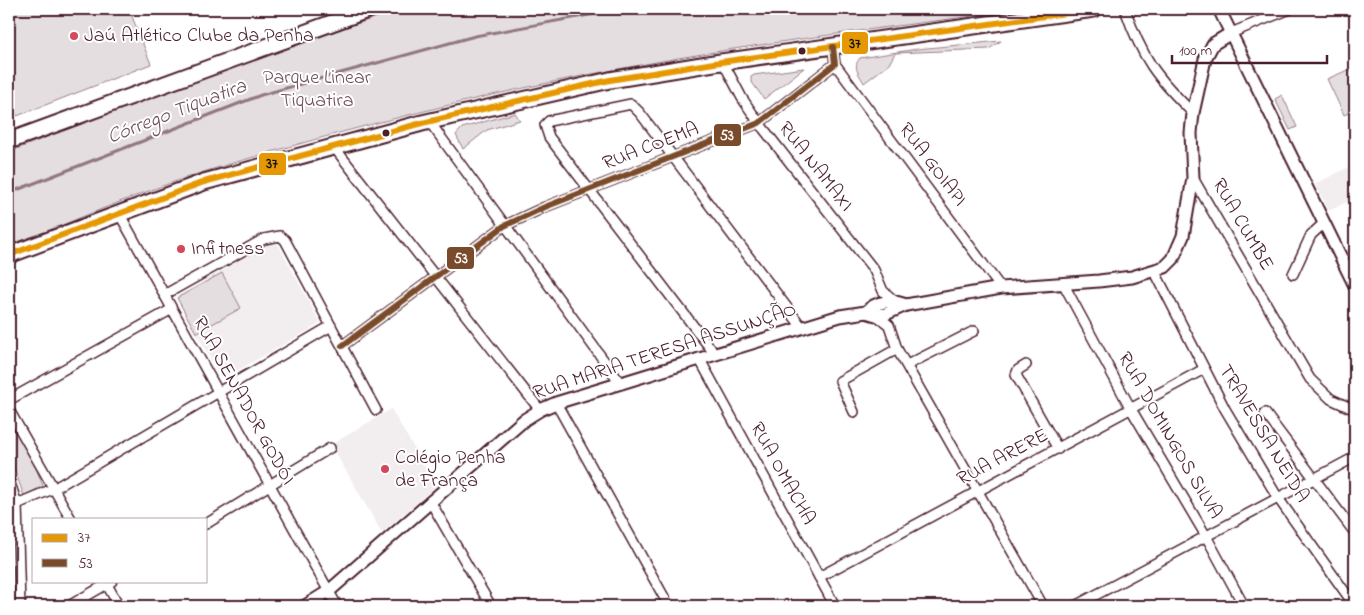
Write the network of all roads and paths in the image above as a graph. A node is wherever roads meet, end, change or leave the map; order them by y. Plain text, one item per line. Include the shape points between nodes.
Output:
1 (370, 9) edge
2 (1094, 9) edge
3 (1125, 9) edge
4 (1219, 9) edge
5 (1290, 9) edge
6 (345, 12) edge
7 (1231, 33) junction
8 (833, 47) junction
9 (723, 62) junction
10 (835, 64) junction
11 (1193, 113) junction
12 (429, 122) junction
13 (758, 123) junction
14 (9, 141) edge
15 (334, 147) junction
16 (674, 156) junction
17 (1193, 178) junction
18 (590, 189) junction
19 (119, 213) junction
20 (1324, 223) junction
21 (504, 226) junction
22 (9, 255) edge
23 (1155, 272) junction
24 (1293, 274) dead end
25 (437, 277) junction
26 (1063, 283) junction
27 (1355, 286) edge
28 (1001, 288) junction
29 (883, 291) junction
30 (164, 296) junction
31 (899, 306) junction
32 (172, 310) junction
33 (872, 311) junction
34 (889, 325) junction
35 (331, 326) junction
36 (801, 326) junction
37 (974, 331) dead end
38 (342, 346) junction
39 (897, 349) junction
40 (714, 353) junction
41 (699, 358) junction
42 (906, 366) junction
43 (1026, 366) dead end
44 (1204, 369) junction
45 (621, 384) junction
46 (218, 392) junction
47 (9, 400) edge
48 (556, 403) junction
49 (1131, 409) junction
50 (9, 410) edge
51 (376, 410) dead end
52 (540, 410) junction
53 (1355, 410) edge
54 (854, 412) dead end
55 (1265, 413) dead end
56 (330, 448) dead end
57 (1058, 449) junction
58 (1355, 457) edge
59 (1316, 479) junction
60 (9, 480) edge
61 (270, 485) junction
62 (55, 488) junction
63 (977, 491) junction
64 (1278, 498) junction
65 (430, 501) junction
66 (13, 504) edge
67 (70, 518) edge
68 (208, 523) edge
69 (1355, 534) edge
70 (1206, 536) junction
71 (819, 577) junction
72 (108, 582) edge
73 (329, 591) junction
74 (1355, 604) edge
75 (20, 606) edge
76 (69, 606) edge
77 (119, 606) edge
78 (305, 606) edge
79 (337, 606) edge
80 (491, 606) edge
81 (669, 606) edge
82 (835, 606) edge
83 (1043, 606) edge
84 (1075, 606) edge
85 (1244, 606) edge

1 - 6 main road
2 - 8 main road
3 - 11 street via 1155,74
4 - 7 street
5 - 7 street
6 - 14 main road
7 - 11 street, RUA CUMBE via 1213,44 1205,59
7 - 20 street
8 - 9 main road
8 - 10 street
9 - 12 main road via 610,80
9 - 13 street, RUA NAMAXI
10 - 13 street, RUA COEMA
10 - 28 street, RUA GOIAPI
11 - 17 street, RUA CUMBE
12 - 15 main road
12 - 21 street
13 - 16 street, RUA COEMA
13 - 29 street, RUA NAMAXI via 874,270
15 - 19 main road via 204,182
15 - 25 street
16 - 18 street, RUA COEMA
16 - 18 street via 631,104 549,121 545,125 549,137
16 - 36 street
17 - 23 street, RUA MARIA TERESA ASSUNÇÃO via 1184,236 1173,259 1165,268
17 - 53 street, RUA CUMBE via 1310,379 1331,399
18 - 21 street, RUA COEMA
18 - 40 street
19 - 22 main road
19 - 30 street, RUA SENADOR GODÓI
20 - 24 street via 1311,235
20 - 27 street
21 - 25 street, RUA COEMA
21 - 45 street
23 - 26 street, RUA MARIA TERESA ASSUNÇÃO
23 - 44 street, TRAVESSA NEIDA
25 - 38 street, RUA COEMA
25 - 52 street
26 - 28 street, RUA MARIA TERESA ASSUNÇÃO
26 - 49 street, RUA DOMINGOS SILVA
28 - 31 street, RUA MARIA TERESA ASSUNÇÃO
29 - 31 street, RUA NAMAXI
29 - 33 street
30 - 32 street, RUA SENADOR GODÓI
30 - 35 street via 264,240 280,236
31 - 33 street, RUA MARIA TERESA ASSUNÇÃO
31 - 34 street
32 - 46 street, RUA SENADOR GODÓI
32 - 47 street
33 - 34 street
33 - 36 street, RUA MARIA TERESA ASSUNÇÃO
34 - 39 street
35 - 38 street
35 - 46 street
36 - 40 street, RUA MARIA TERESA ASSUNÇÃO
37 - 42 street
38 - 51 street
39 - 42 street
39 - 54 street via 840,381
40 - 41 street, RUA MARIA TERESA ASSUNÇÃO
41 - 45 street, RUA MARIA TERESA ASSUNÇÃO
41 - 71 street, RUA OMACHA
42 - 63 street
43 - 57 street via 1016,375
44 - 49 street, RUA ARERE
44 - 64 street, TRAVESSA NEIDA
45 - 48 street, RUA MARIA TERESA ASSUNÇÃO
46 - 61 street, RUA SENADOR GODÓI
46 - 62 street
48 - 52 street, RUA MARIA TERESA ASSUNÇÃO
48 - 81 street
49 - 57 street, RUA ARERE
49 - 70 street, RUA DOMINGOS SILVA
50 - 62 street
52 - 65 street, RUA MARIA TERESA ASSUNÇÃO
55 - 59 street
56 - 61 street
57 - 63 street, RUA ARERE
58 - 59 street
59 - 64 street
59 - 69 street
60 - 66 street
61 - 68 street
61 - 73 street, RUA SENADOR GODÓI
62 - 66 street
62 - 67 street
63 - 71 street, RUA ARERE
63 - 83 street
64 - 70 street
64 - 74 street, TRAVESSA NEIDA
65 - 73 street, RUA MARIA TERESA ASSUNÇÃO
65 - 80 street
66 - 75 street
70 - 84 street
70 - 85 street, RUA DOMINGOS SILVA
71 - 82 street, RUA OMACHA
72 - 76 street
72 - 77 street
73 - 78 street, RUA MARIA TERESA ASSUNÇÃO
73 - 79 street, RUA SENADOR GODÓI

